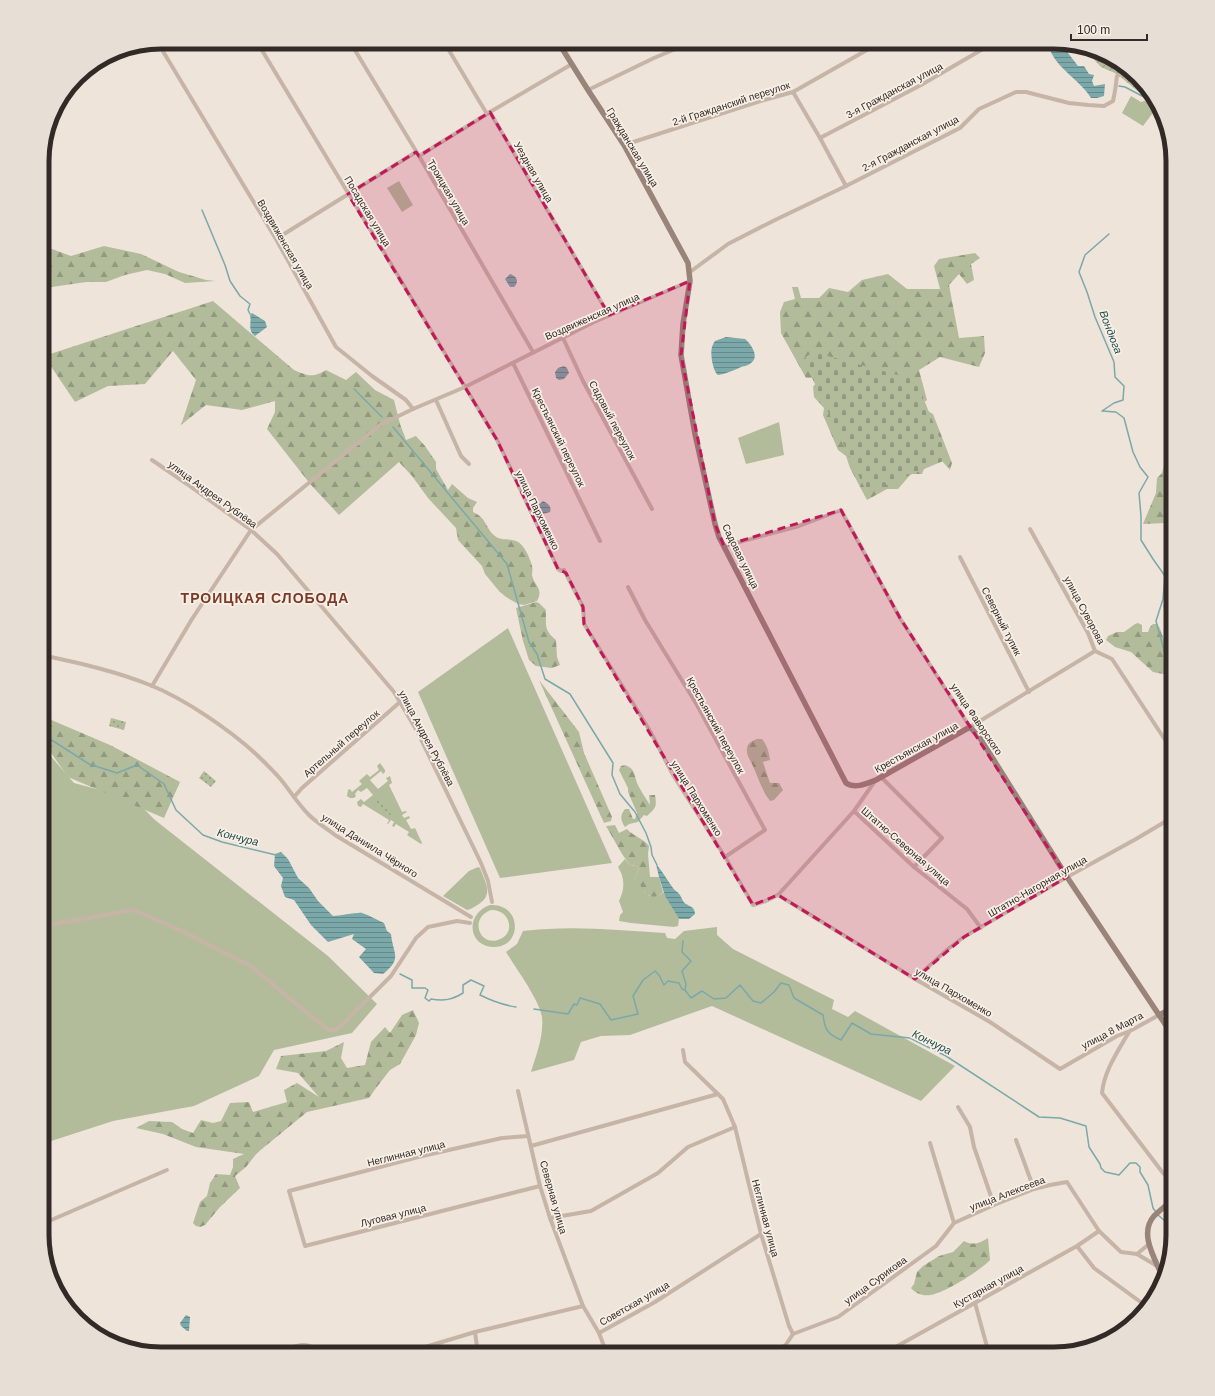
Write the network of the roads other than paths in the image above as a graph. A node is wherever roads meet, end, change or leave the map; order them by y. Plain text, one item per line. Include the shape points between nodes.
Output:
1 (162, 49) edge
2 (261, 49) edge
3 (354, 49) edge
4 (448, 49) edge
5 (563, 49) edge
6 (675, 49) edge
7 (869, 49) edge
8 (983, 49) edge
9 (572, 64) junction
10 (1123, 73) edge
11 (588, 90) junction
12 (794, 92) junction
13 (489, 113) junction
14 (820, 138) junction
15 (624, 145) junction
16 (418, 154) junction
17 (846, 186) junction
18 (348, 194) junction
19 (276, 238) junction
20 (688, 263) joint
21 (690, 272) junction
22 (690, 282) junction
23 (609, 316) junction
24 (563, 338) junction
25 (533, 352) junction
26 (513, 363) junction
27 (465, 387) junction
28 (436, 400) junction
29 (413, 409) junction
30 (152, 460) dead end
31 (469, 464) dead end
32 (652, 509) dead end
33 (1030, 529) dead end
34 (251, 530) junction
35 (600, 541) dead end
36 (724, 546) junction
37 (960, 557) dead end
38 (628, 587) dead end
39 (1095, 651) junction
40 (49, 656) edge
41 (152, 686) junction
42 (1029, 692) junction
43 (400, 702) junction
44 (970, 727) junction
45 (1166, 741) edge
46 (878, 778) junction
47 (294, 797) junction
48 (854, 811) junction
49 (1166, 820) edge
50 (725, 857) junction
51 (914, 867) junction
52 (1067, 877) junction
53 (778, 895) junction
54 (492, 902) dead end
55 (471, 917) dead end
56 (470, 923) dead end
57 (49, 925) edge
58 (981, 928) junction
59 (916, 979) junction
60 (1166, 1012) edge
61 (1160, 1015) junction
62 (1166, 1025) edge
63 (1130, 1032) junction
64 (683, 1050) dead end
65 (1060, 1069) joint
66 (518, 1090) dead end
67 (718, 1094) junction
68 (958, 1107) dead end
69 (735, 1127) junction
70 (528, 1136) junction
71 (1016, 1140) dead end
72 (930, 1143) dead end
73 (531, 1146) junction
74 (167, 1170) dead end
75 (1166, 1176) edge
76 (540, 1186) junction
77 (1034, 1189) junction
78 (289, 1192) joint
79 (994, 1205) junction
80 (1166, 1205) edge
81 (550, 1218) junction
82 (49, 1221) edge
83 (954, 1222) junction
84 (1099, 1231) junction
85 (760, 1234) junction
86 (1149, 1244) junction
87 (1077, 1246) junction
88 (1137, 1254) junction
89 (1158, 1266) junction
90 (1160, 1271) edge
91 (975, 1303) junction
92 (1143, 1303) edge
93 (583, 1306) junction
94 (475, 1332) junction
95 (599, 1333) junction
96 (793, 1334) junction
97 (785, 1346) joint
98 (295, 1347) edge
99 (311, 1347) edge
100 (425, 1347) edge
101 (477, 1347) edge
102 (604, 1347) edge
103 (782, 1347) edge
104 (896, 1347) edge
105 (988, 1347) edge

1 - 19 street, Воздвиженская улица
2 - 18 street, Посадская улица
3 - 16 street, Троицкая улица
4 - 13 street, Уездная улица
5 - 9 street, Гражданская улица
6 - 11 street
7 - 12 street, 2-й Гражданский переулок
8 - 14 street, 3-я Гражданская улица
9 - 11 street, Гражданская улица
9 - 13 street
10 - 17 street, 2-я Гражданская улица via 1117,76 1113,101 1110,104 1104,106 1069,103 1026,92 1016,92 979,109 960,128
11 - 15 street, Гражданская улица
12 - 14 street
12 - 15 street, 2-й Гражданский переулок
13 - 16 street
13 - 23 street, Уездная улица
14 - 17 street
15 - 20 street, Гражданская улица
16 - 18 street
16 - 25 street, Троицкая улица
17 - 21 street, 2-я Гражданская улица via 728,244
18 - 19 street
18 - 27 street, Посадская улица
19 - 29 street, Воздвиженская улица via 336,347 406,400
20 - 21 street, Садовая улица
21 - 22 street, Садовая улица
22 - 23 street, Воздвиженская улица
22 - 36 street, Садовая улица via 681,355 713,517
23 - 24 street, Воздвиженская улица
24 - 25 street, Воздвиженская улица
24 - 32 street, Садовый переулок via 583,381
25 - 26 street, Воздвиженская улица
26 - 27 street, Воздвиженская улица
26 - 35 street, Крестьянский переулок
27 - 28 street, Воздвиженская улица
27 - 50 street, улица Пархоменко via 497,440 558,569 564,570 584,607 584,624 650,731 673,775
28 - 29 street, Воздвиженская улица
28 - 31 street via 461,456
29 - 34 street via 380,426
30 - 34 street, улица Андрея Рублёва
33 - 39 street, улица Суворова via 1088,633
34 - 41 street via 192,619
34 - 43 street, улица Андрея Рублёва via 277,554
36 - 44 street, улица Фаворского via 799,526 841,510 900,618
36 - 46 street, Садовая улица via 846,783 850,786 863,785
37 - 42 street, Северный тупик
38 - 50 street, Крестьянский переулок via 645,620 697,704 765,830
39 - 42 street, Крестьянская улица
39 - 45 street, улица Суворова via 1112,659
40 - 41 street, улица Даниила Чёрного via 124,675
41 - 47 street, улица Даниила Чёрного via 201,713 239,740 282,781
42 - 44 street, Крестьянская улица
43 - 47 street, Артельный переулок
43 - 54 street, улица Андрея Рублёва via 482,863
44 - 46 street, Крестьянская улица
44 - 52 street, улица Фаворского via 980,738
46 - 48 street, Крестьянская улица
46 - 51 street via 942,838
47 - 55 street, улица Даниила Чёрного via 310,816 335,835
48 - 51 street, Штатно-Северная улица
48 - 53 street, Крестьянская улица
49 - 52 street, Штатно-Нагорная улица
50 - 53 street, улица Пархоменко via 753,905
51 - 58 street, Штатно-Северная улица via 967,909
52 - 58 street, Штатно-Нагорная улица
52 - 61 street, улица Фаворского
53 - 59 street, улица Пархоменко
56 - 57 street via 457,921 428,927 416,938 391,976 334,1031 327,1029 250,965 133,910
58 - 59 street, Штатно-Нагорная улица via 948,949
59 - 65 street, улица Пархоменко via 990,1022
60 - 61 street, улица 8 Марта
61 - 62 street, улица Фаворского
61 - 63 street, улица 8 Марта
63 - 65 street, улица 8 Марта via 1117,1036
63 - 75 street via 1103,1081 1102,1093
64 - 67 street, Неглинная улица via 685,1062
66 - 70 street, Северная улица
67 - 69 street, Неглинная улица
67 - 73 street
68 - 79 street via 970,1127 974,1147
69 - 81 street via 688,1147 658,1173 591,1211
69 - 85 street, Неглинная улица
70 - 73 street, Северная улица
70 - 78 street, Неглинная улица via 502,1138 418,1157
71 - 77 street
72 - 83 street
73 - 76 street, Северная улица
74 - 82 street
76 - 78 street, Луговая улица via 305,1246
76 - 81 street, Северная улица
77 - 79 street, улица Алексеева
77 - 84 street, улица Алексеева via 1067,1182
79 - 83 street, улица Алексеева
80 - 86 street via 1154,1217 1147,1232
81 - 93 street, Северная улица
83 - 96 street, улица Сурикова via 936,1246 838,1317
84 - 87 street, Кустарная улица
84 - 88 street via 1121,1252
85 - 95 street, Советская улица via 655,1302
85 - 96 street, Неглинная улица
86 - 88 street
86 - 89 street
87 - 91 street, Кустарная улица
87 - 92 street via 1094,1268
88 - 89 street
89 - 90 street
91 - 104 street, Кустарная улица
91 - 105 street
93 - 94 street
93 - 95 street, Советская улица
94 - 100 street
94 - 101 street
95 - 102 street
96 - 97 street
97 - 103 street
98 - 99 street

